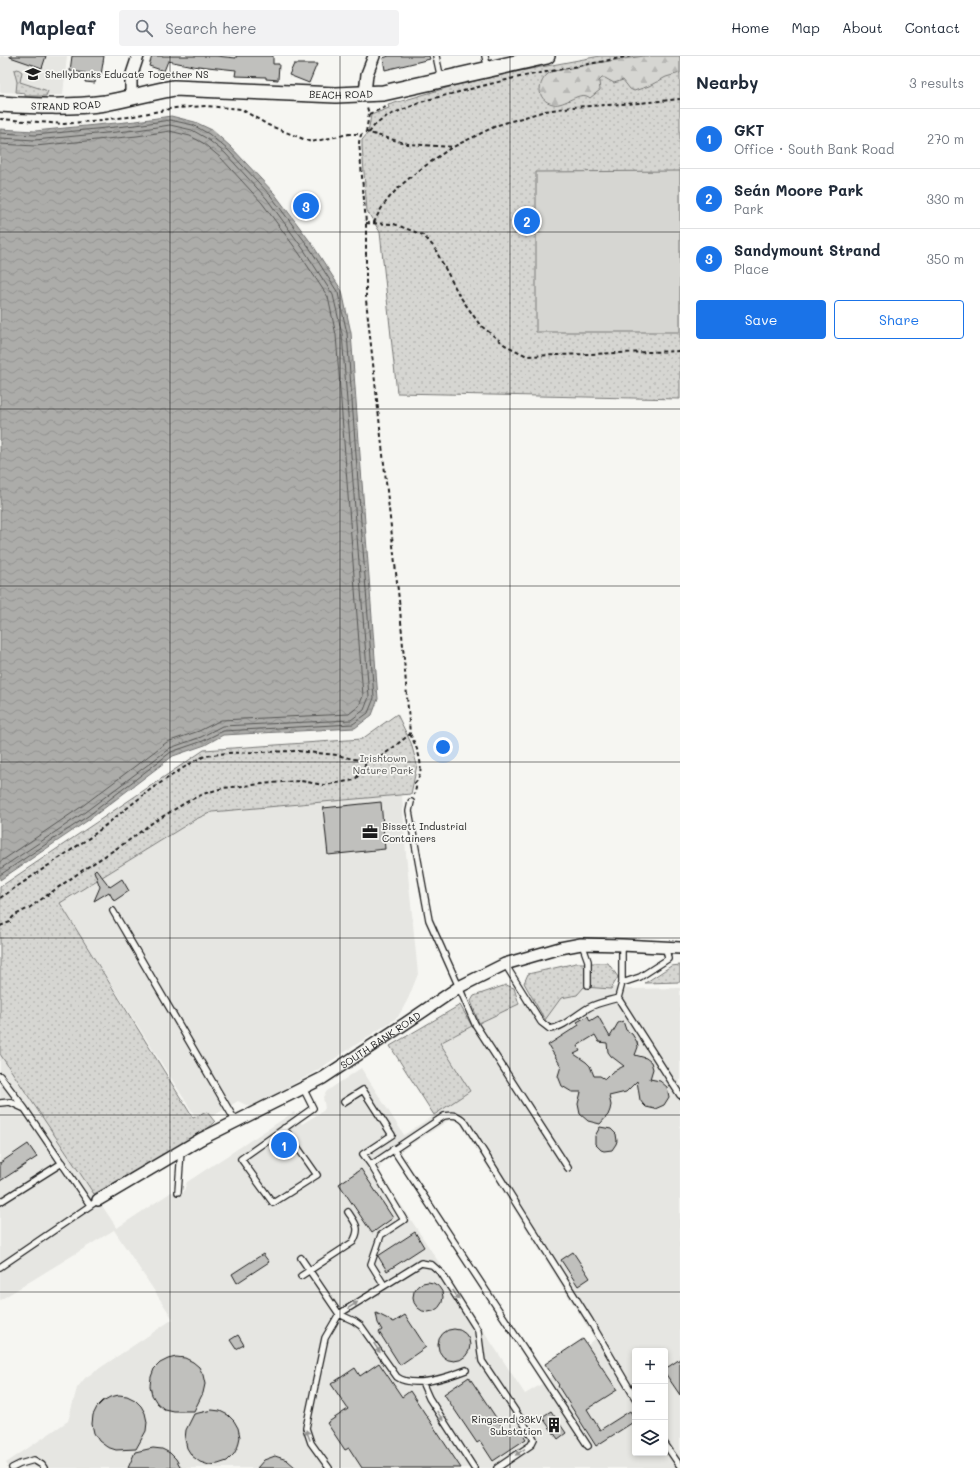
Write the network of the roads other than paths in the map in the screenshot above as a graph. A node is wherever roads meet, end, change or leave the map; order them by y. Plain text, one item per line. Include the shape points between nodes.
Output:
1 (138, 56) edge
2 (374, 56) edge
3 (436, 56) edge
4 (547, 56) edge
5 (486, 62) edge
6 (441, 79) junction
7 (131, 96) junction
8 (366, 100) junction
9 (0, 104) edge
10 (411, 802) road end
11 (113, 911) dead end
12 (582, 944) junction
13 (622, 945) junction
14 (666, 948) junction
15 (680, 948) edge
16 (505, 964) junction
17 (622, 983) junction
18 (588, 985) dead end
19 (459, 987) junction
20 (618, 998) junction
21 (0, 1076) edge
22 (303, 1088) junction
23 (680, 1095) edge
24 (344, 1102) dead end
25 (0, 1103) edge
26 (25, 1109) junction
27 (236, 1122) junction
28 (284, 1128) junction
29 (393, 1149) junction
30 (181, 1151) junction
31 (62, 1163) junction
32 (371, 1165) junction
33 (568, 1168) dead end
34 (178, 1192) dead end
35 (0, 1202) edge
36 (94, 1203) junction
37 (348, 1212) dead end
38 (301, 1258) dead end
39 (0, 1268) edge
40 (310, 1271) junction
41 (301, 1276) dead end
42 (384, 1285) junction
43 (339, 1314) junction
44 (466, 1370) dead end
45 (422, 1382) junction
46 (632, 1393) edge
47 (588, 1446) dead end
48 (668, 1448) edge
49 (680, 1466) edge
50 (12, 1468) edge
51 (44, 1468) edge
52 (329, 1468) edge
53 (474, 1468) edge
54 (497, 1468) edge

1 - 7 street via 131,77
2 - 8 street via 367,74
3 - 6 lane
4 - 5 main road, BEACH ROAD
5 - 6 main road, BEACH ROAD
6 - 8 main road, BEACH ROAD via 383,93
7 - 8 main road, BEACH ROAD via 174,88 349,95
7 - 9 main road, STRAND ROAD via 105,103
10 - 19 lane via 409,811 429,920
11 - 27 lane
12 - 13 street, SOUTH BANK ROAD
12 - 16 street, SOUTH BANK ROAD
12 - 18 lane via 588,961
13 - 14 street, SOUTH BANK ROAD
13 - 17 lane
14 - 15 street, SOUTH BANK ROAD
14 - 17 lane via 668,959 640,978
16 - 19 street, SOUTH BANK ROAD
16 - 20 lane via 541,1022 550,1029 562,1025 590,1007
17 - 20 lane
19 - 22 street, SOUTH BANK ROAD via 323,1078
19 - 33 lane via 476,1024
20 - 23 lane
21 - 26 lane
22 - 27 street, SOUTH BANK ROAD
22 - 28 lane via 313,1108
24 - 32 lane via 363,1090 392,1135 363,1154
25 - 26 lane via 10,1102
26 - 31 lane
27 - 30 street, SOUTH BANK ROAD
28 - 28 lane via 241,1159 273,1203 317,1175
29 - 32 lane
29 - 46 lane via 444,1116 460,1116 586,1314
29 - 47 lane
30 - 34 lane
30 - 36 street, SOUTH BANK ROAD
31 - 35 lane
31 - 36 lane
32 - 42 lane via 404,1220 381,1235 371,1264
36 - 39 lane
37 - 40 lane via 357,1226 353,1242
38 - 40 lane
40 - 41 lane
40 - 43 lane
43 -> 42 lane
42 -> 54 lane via 416,1265 432,1265 442,1274 475,1326 482,1361 534,1439 531,1445
43 -> 45 lane via 360,1326 397,1377 405,1381
52 -> 43 lane via 311,1443 306,1428 325,1338
44 - 45 lane
45 -> 53 lane via 429,1398
48 - 49 lane
50 - 51 lane via 34,1460

